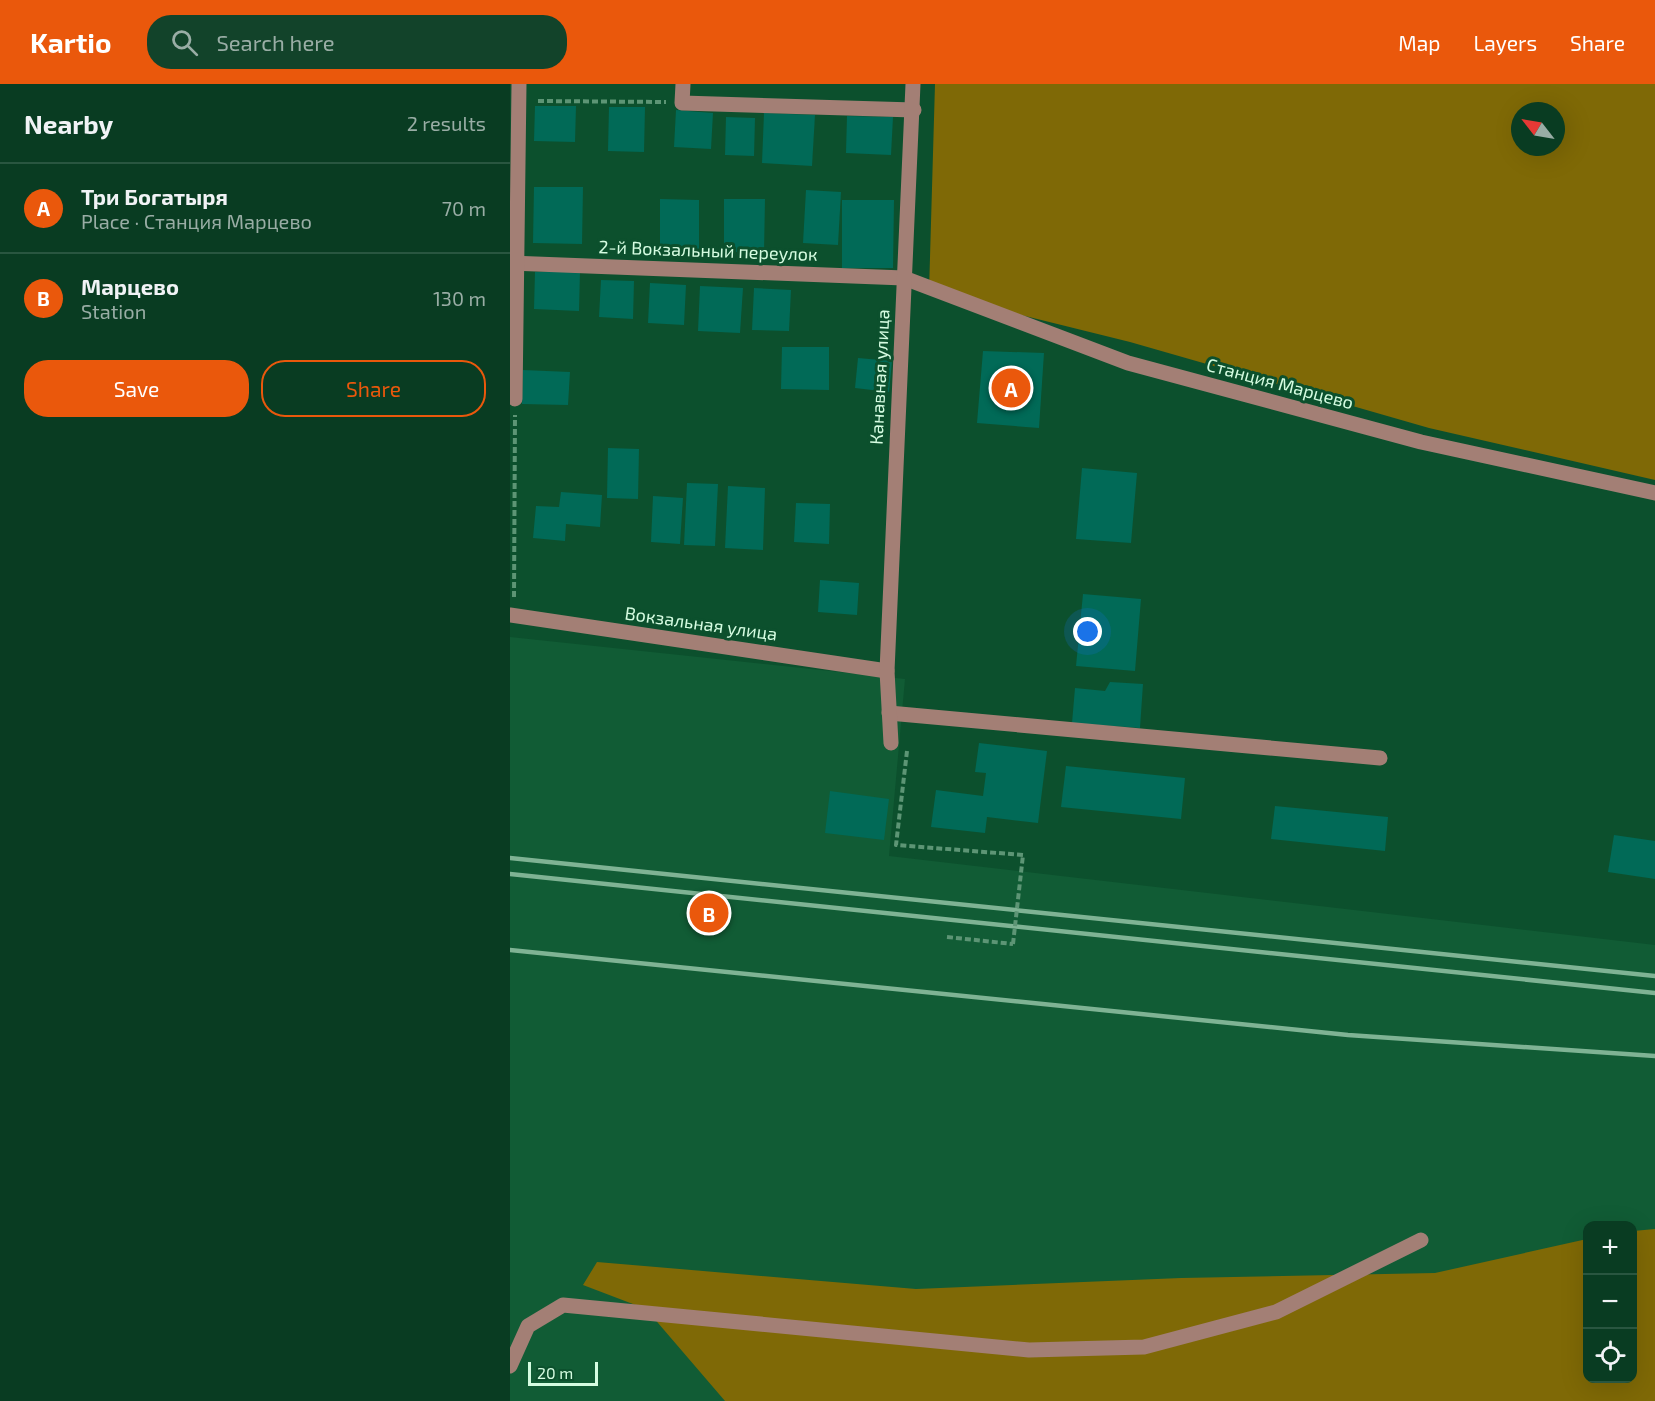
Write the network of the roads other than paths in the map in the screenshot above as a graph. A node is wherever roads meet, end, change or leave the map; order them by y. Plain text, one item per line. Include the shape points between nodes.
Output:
1 (519, 84) edge
2 (682, 84) edge
3 (913, 84) edge
4 (515, 101) edge
5 (914, 111) junction
6 (513, 263) edge
7 (904, 278) junction
8 (515, 399) road end
9 (1655, 493) edge
10 (512, 615) edge
11 (887, 671) junction
12 (889, 713) junction
13 (891, 743) road end
14 (1380, 758) dead end
15 (1421, 1240) dead end
16 (510, 1366) edge

1 - 4 street
2 - 5 street via 682,103
3 - 5 street, Канавная улица
4 - 6 street
5 - 7 street, Канавная улица
6 - 7 street, 2-й Вокзальный переулок
6 - 8 street
7 - 9 street, Станция Марцево via 1128,363 1421,442
7 - 11 street, Канавная улица
10 - 11 street, Вокзальная улица
11 - 12 street, Канавная улица
12 - 13 street, Канавная улица
12 - 14 street
15 - 16 street via 1276,1312 1143,1347 1029,1350 563,1305 528,1326

